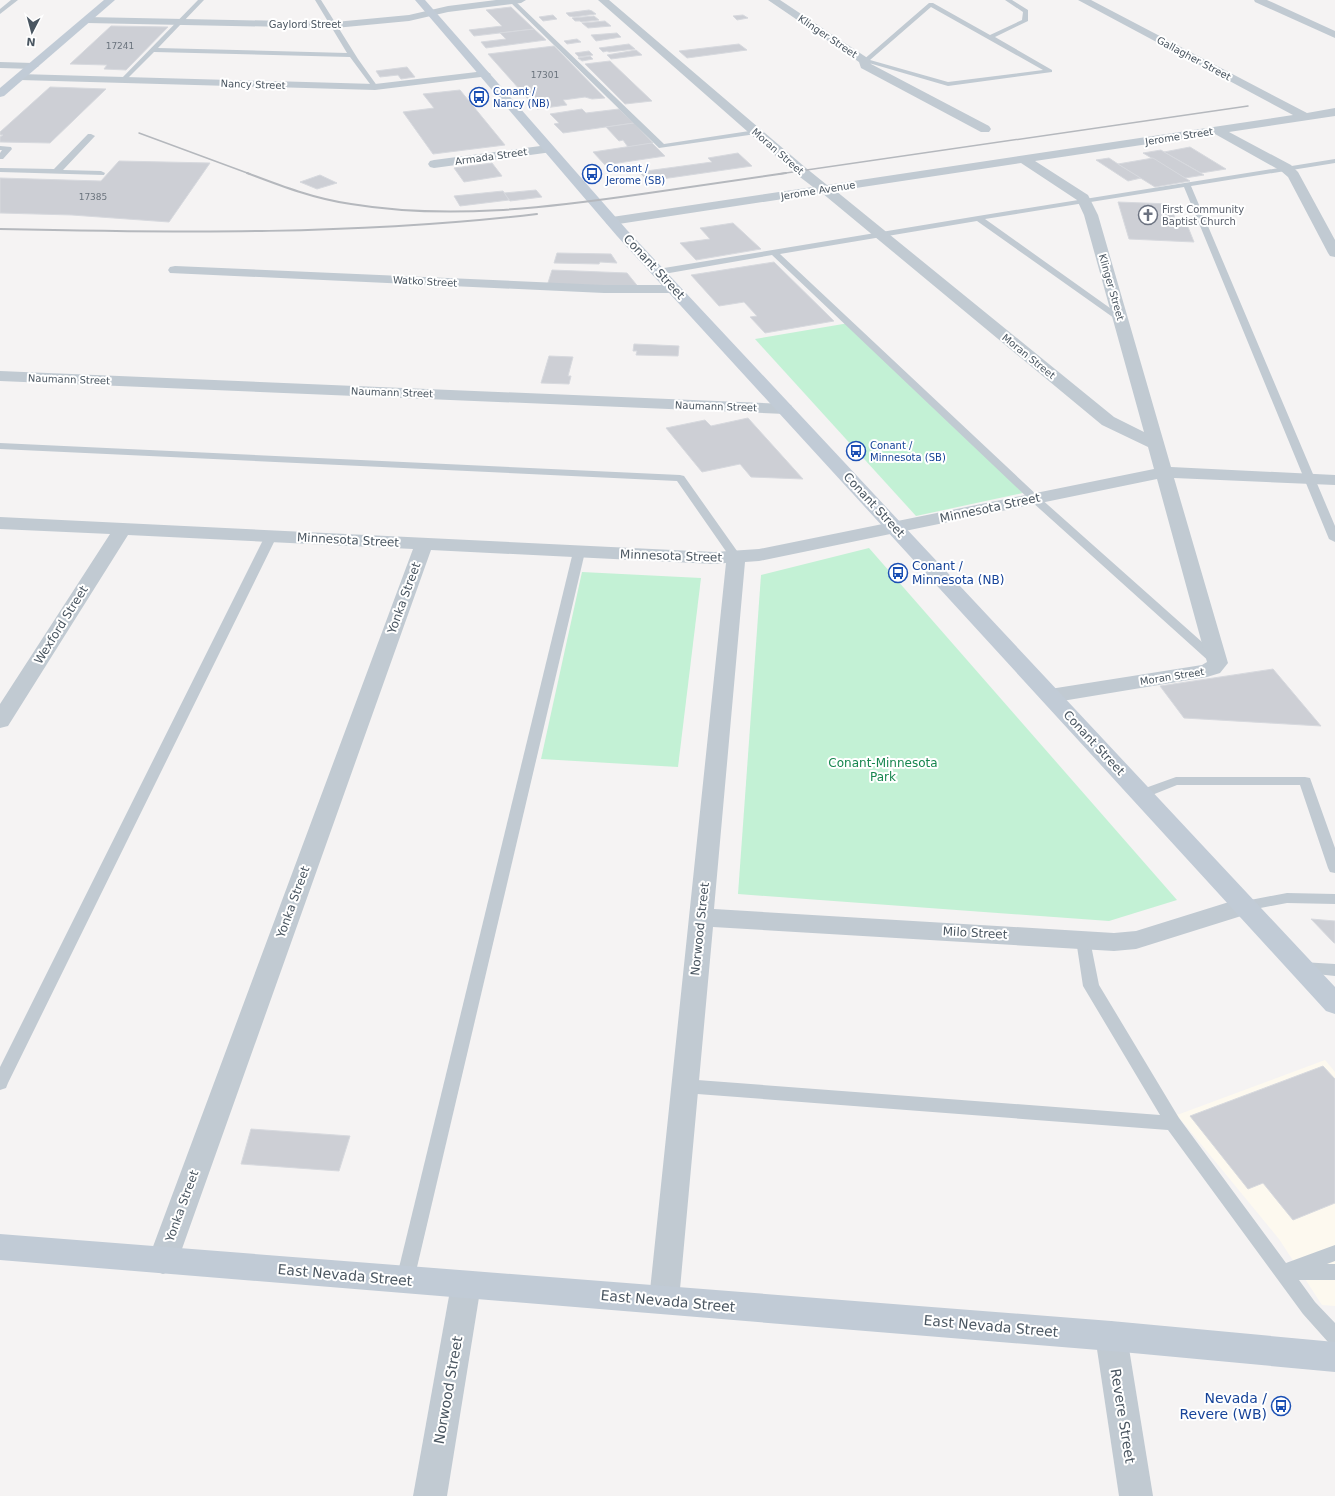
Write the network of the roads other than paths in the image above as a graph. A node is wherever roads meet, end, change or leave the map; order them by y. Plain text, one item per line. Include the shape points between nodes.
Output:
1 (15, 0) edge
2 (110, 0) edge
3 (202, 0) edge
4 (318, 0) edge
5 (420, 0) edge
6 (515, 0) edge
7 (603, 0) edge
8 (773, 0) edge
9 (1008, 0) edge
10 (1083, 0) edge
11 (1258, 0) edge
12 (0, 12) edge
13 (432, 13) junction
14 (87, 20) junction
15 (180, 22) junction
16 (335, 25) junction
17 (1335, 35) edge
18 (990, 37) junction
19 (152, 50) junction
20 (352, 55) junction
21 (865, 61) junction
22 (0, 65) edge
23 (33, 66) junction
24 (485, 74) junction
25 (20, 77) junction
26 (123, 80) junction
27 (377, 87) junction
28 (0, 94) edge
29 (1335, 112) edge
30 (1306, 117) junction
31 (985, 129) dead end
32 (1217, 130) junction
33 (756, 132) junction
34 (92, 136) dead end
35 (0, 148) edge
36 (548, 149) junction
37 (0, 157) edge
38 (1023, 159) junction
39 (1335, 161) edge
40 (434, 164) dead end
41 (0, 170) edge
42 (1288, 170) junction
43 (56, 172) junction
44 (101, 173) dead end
45 (1187, 185) junction
46 (824, 189) junction
47 (1085, 200) junction
48 (978, 218) junction
49 (612, 221) junction
50 (881, 234) junction
51 (774, 253) junction
52 (1335, 253) edge
53 (175, 270) dead end
54 (658, 272) junction
55 (674, 290) junction
56 (1121, 320) junction
57 (0, 376) edge
58 (785, 409) junction
59 (1157, 445) junction
60 (0, 446) edge
61 (1164, 472) junction
62 (1310, 479) junction
63 (1335, 480) edge
64 (1035, 499) junction
65 (0, 523) edge
66 (895, 528) junction
67 (122, 529) junction
68 (271, 536) junction
69 (1335, 539) edge
70 (424, 544) junction
71 (579, 552) junction
72 (736, 558) junction
73 (1218, 662) junction
74 (1050, 696) junction
75 (0, 721) edge
76 (1142, 794) junction
77 (1335, 868) edge
78 (1335, 899) edge
79 (1245, 906) junction
80 (701, 917) junction
81 (1082, 940) junction
82 (1302, 968) junction
83 (1335, 970) edge
84 (1335, 1004) edge
85 (0, 1083) edge
86 (684, 1086) junction
87 (1174, 1123) junction
88 (0, 1247) edge
89 (1335, 1254) edge
90 (162, 1260) junction
91 (1283, 1272) junction
92 (1335, 1272) edge
93 (405, 1280) junction
94 (466, 1285) junction
95 (664, 1300) junction
96 (1111, 1336) junction
97 (1335, 1336) edge
98 (1335, 1357) edge
99 (430, 1496) edge
100 (1136, 1496) edge

1 - 12 lane
2 - 14 main road
3 - 15 lane
4 - 16 lane
5 - 13 main road, Conant Street
6 - 13 street, Gaylord Street
6 - 33 lane via 662,146
7 - 33 street, Moran Street
8 - 21 street, Klinger Street
9 - 18 lane via 1026,11 1025,21
10 - 30 street, Gallagher Street
11 - 17 street
13 - 16 street, Gaylord Street via 409,18
13 - 24 main road, Conant Street
14 - 15 street, Gaylord Street
14 - 23 main road
15 - 16 street, Gaylord Street
15 - 19 lane
16 - 20 lane
18 - 21 lane via 931,4
18 - 21 lane via 1050,70 948,84
19 - 20 lane
19 - 26 lane
20 - 27 lane
21 - 31 street, Klinger Street via 865,66
22 - 23 street
23 - 25 main road
24 - 27 street, Nancy Street
24 - 36 main road, Conant Street
25 - 26 street, Nancy Street
25 - 28 main road
26 - 27 street, Nancy Street
29 - 30 street, Jerome Street
30 - 32 street, Jerome Street
32 - 38 street, Jerome Street
32 - 42 street
33 - 46 street, Moran Street
34 - 43 lane
35 - 37 lane via 8,148
36 - 40 street, Armada Street
36 - 49 main road, Conant Street
38 - 46 street, Jerome Avenue
38 - 47 street
39 - 42 lane
41 - 43 lane
42 - 45 lane
42 - 52 street
43 - 44 lane
45 - 47 lane
45 - 62 lane
46 - 49 street, Jerome Avenue
46 - 50 street, Moran Street
47 - 48 lane
47 - 56 street, Klinger Street
48 - 50 lane
48 - 56 lane
49 - 54 main road, Conant Street
50 - 51 lane
50 - 59 street, Moran Street via 1108,421
51 - 54 lane
51 - 64 lane
53 - 55 street, Watko Street
54 - 55 main road, Conant Street
55 - 58 main road, Conant Street
56 - 59 street, Klinger Street
57 - 58 street, Naumann Street
58 - 66 main road, Conant Street
59 - 61 street, Moran Street
60 - 72 lane via 680,478
61 - 62 street, Minnesota Street
61 - 64 street, Minnesota Street
61 - 73 street, Moran Street
62 - 63 street, Minnesota Street
62 - 69 lane
64 - 66 street, Minnesota Street
64 - 73 lane
65 - 67 street, Minnesota Street
66 - 72 street, Minnesota Street
66 - 74 main road, Conant Street
67 - 68 street, Minnesota Street
67 - 75 street, Wexford Street
68 - 70 street, Minnesota Street
68 - 85 lane
70 - 71 street, Minnesota Street
70 - 90 street, Yonka Street
71 - 72 street, Minnesota Street
71 - 93 lane
72 - 80 street, Norwood Street
73 - 74 street, Moran Street via 1207,671
74 - 76 main road, Conant Street
76 - 77 lane via 1176,781 1305,781
76 - 79 main road, Conant Street
78 - 79 lane via 1287,898
79 - 81 street, Milo Street via 1136,940
79 - 82 main road, Conant Street
80 - 81 street, Milo Street
80 - 86 street, Norwood Street
81 - 87 lane via 1091,986
82 - 83 lane
82 - 84 main road, Conant Street
86 - 87 lane
86 - 95 street, Norwood Street
87 - 91 lane
88 - 90 main road, East Nevada Street
89 - 91 lane
90 - 93 main road, East Nevada Street
91 - 92 lane
91 - 97 lane via 1309,1308
93 - 94 main road, East Nevada Street
94 - 95 main road, East Nevada Street
94 - 99 street, Norwood Street
95 - 96 main road, East Nevada Street
96 - 98 main road, East Nevada Street
96 - 100 street, Revere Street

